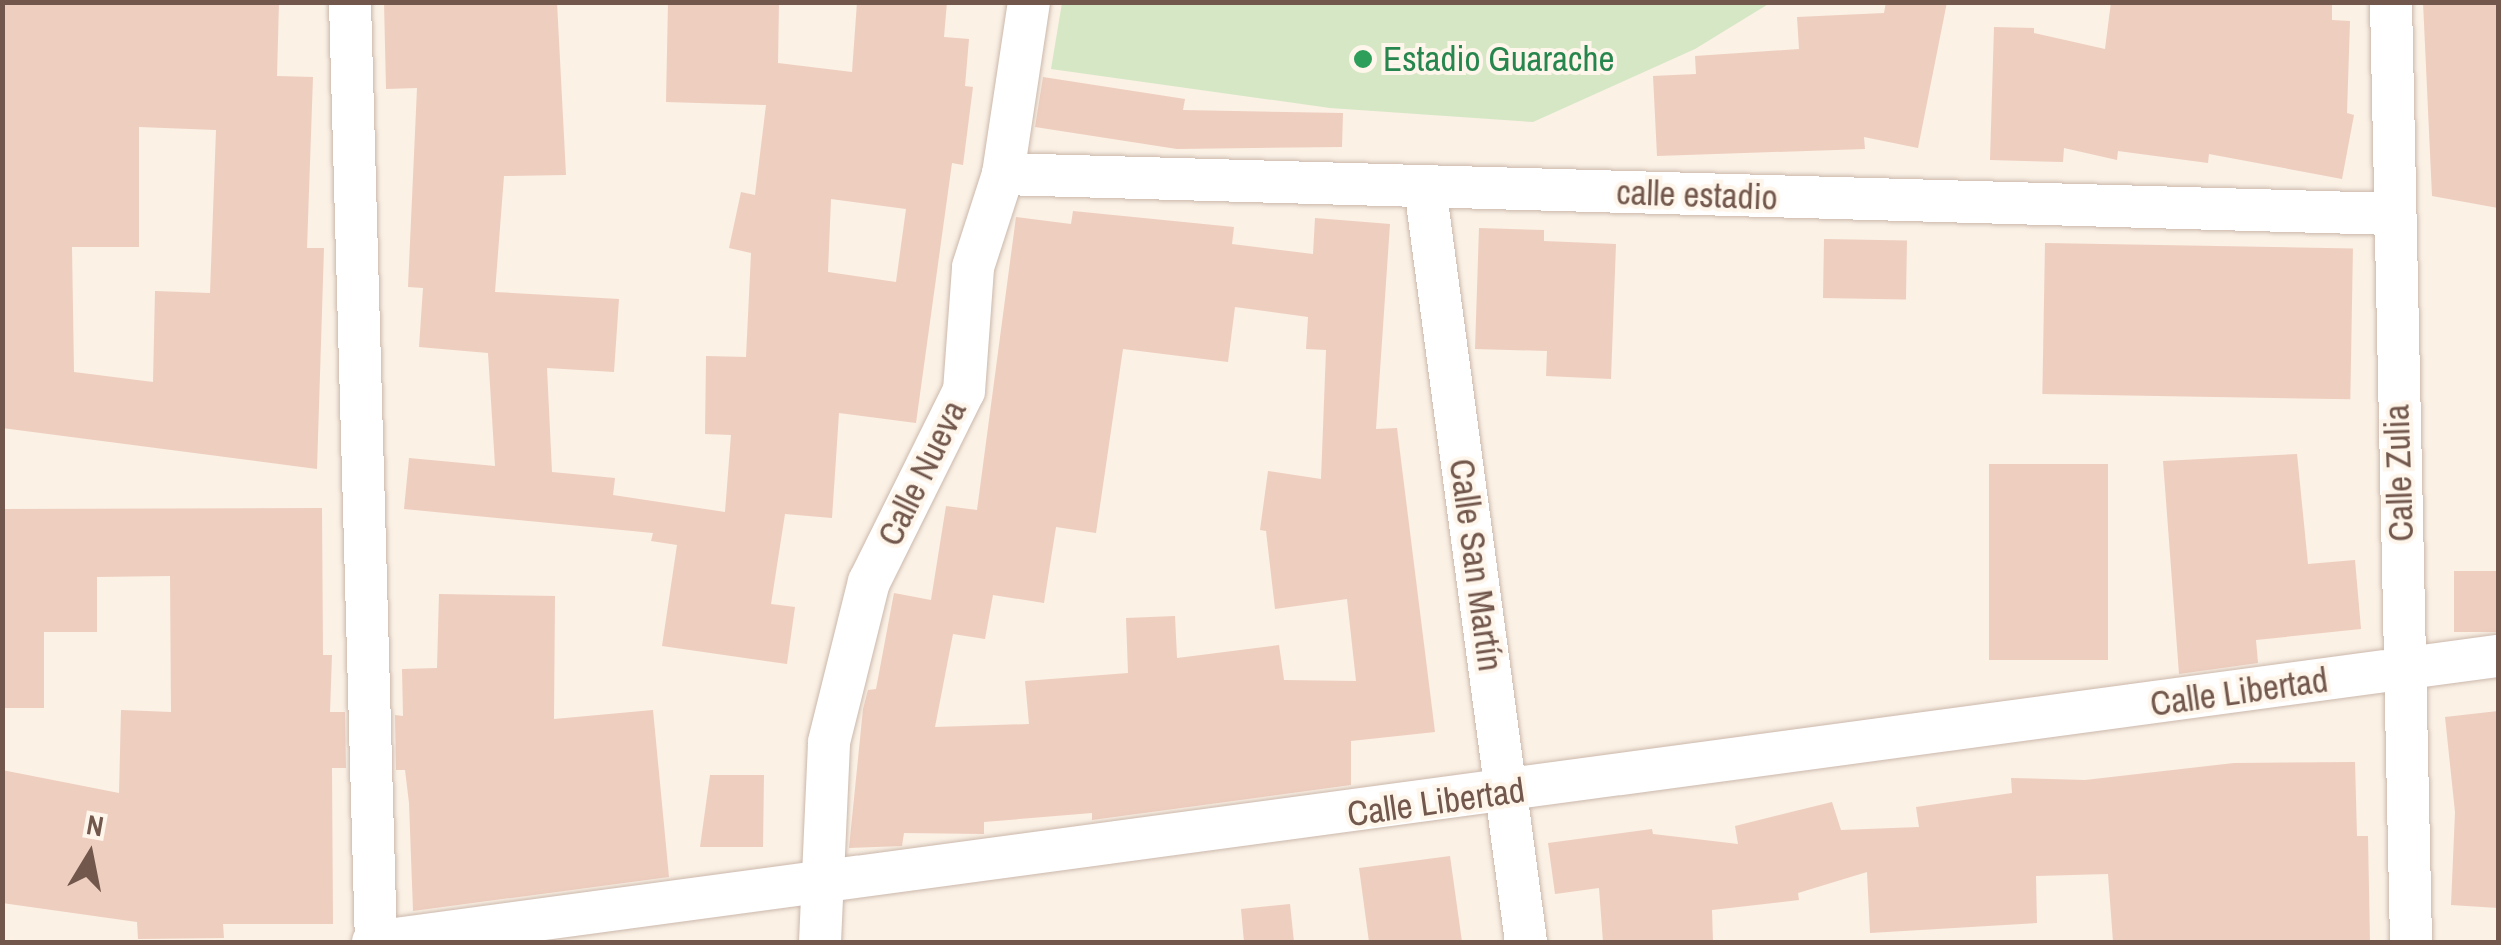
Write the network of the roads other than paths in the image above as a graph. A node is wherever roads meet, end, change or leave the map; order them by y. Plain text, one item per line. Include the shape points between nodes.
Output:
1 (350, 2) edge
2 (1029, 2) edge
3 (2390, 2) edge
4 (1002, 174) junction
5 (1425, 187) junction
6 (2391, 214) junction
7 (2498, 656) edge
8 (2404, 669) junction
9 (1507, 793) junction
10 (818, 885) junction
11 (375, 942) edge
12 (820, 942) edge
13 (1526, 942) edge
14 (2411, 942) edge

1 - 11 street
2 - 4 street, Calle Nueva
3 - 6 street, Calle Zulia
4 - 5 street, calle estadio
4 - 10 street, Calle Nueva via 972,267 964,391 870,582 829,742
5 - 6 street, calle estadio
5 - 9 street, Calle San Martín
6 - 8 street, Calle Zulia
7 - 8 street, Calle Libertad
8 - 9 street, Calle Libertad
8 - 14 street, Calle Zulia
9 - 10 street, Calle Libertad
9 - 13 street, Calle San Martín
10 - 11 street, Calle Libertad
10 - 12 street, Calle Nueva

